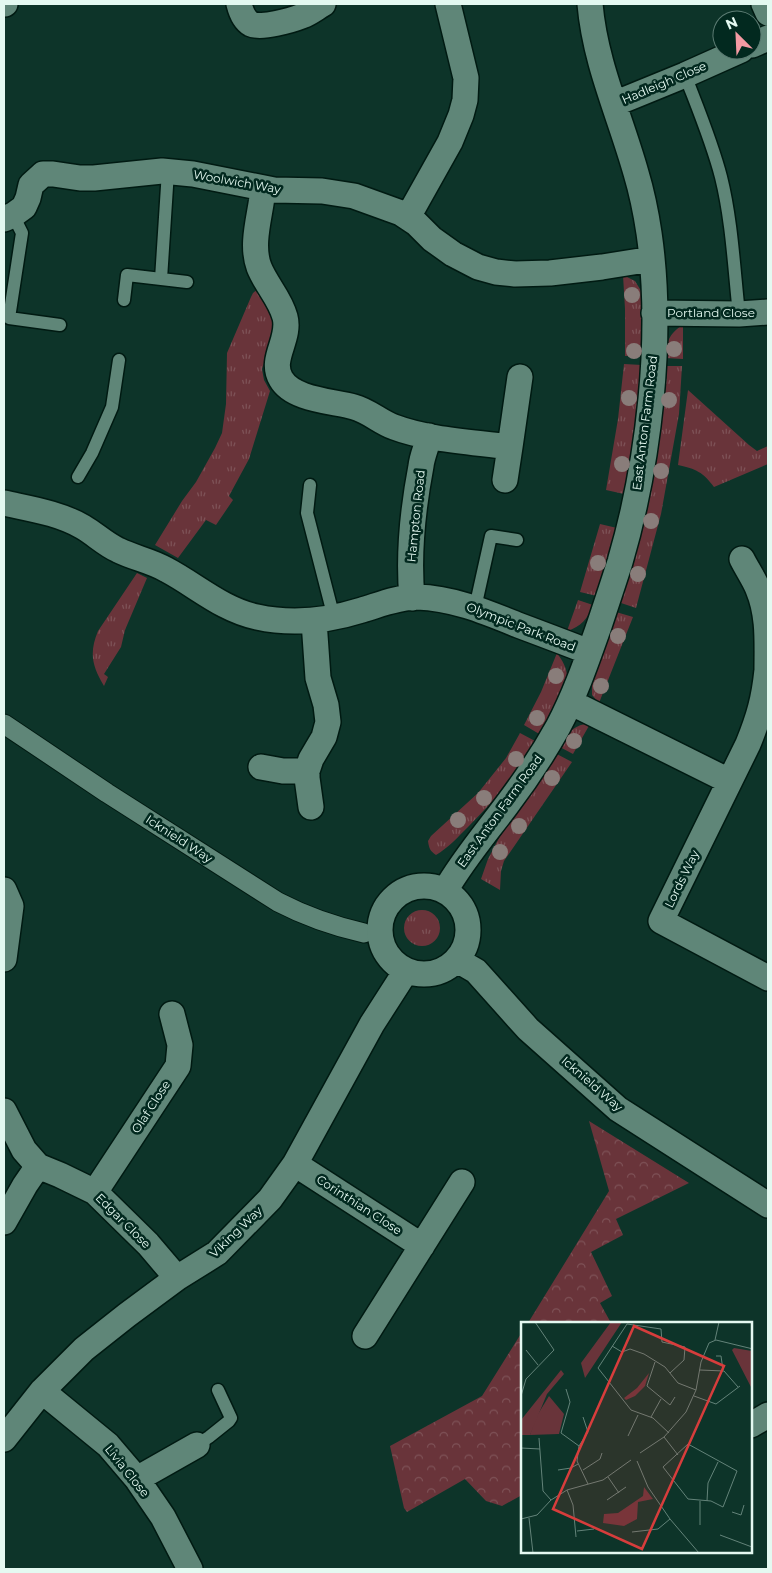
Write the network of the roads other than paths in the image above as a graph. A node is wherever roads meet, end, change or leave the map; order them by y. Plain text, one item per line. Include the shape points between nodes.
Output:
1 (239, 4) edge
2 (323, 4) edge
3 (448, 4) edge
4 (590, 4) edge
5 (764, 4) edge
6 (768, 12) edge
7 (718, 60) edge
8 (685, 75) junction
9 (614, 104) junction
10 (168, 171) junction
11 (263, 189) junction
12 (8, 217) edge
13 (408, 217) junction
14 (652, 259) junction
15 (161, 279) junction
16 (187, 282) dead end
17 (124, 300) dead end
18 (768, 312) edge
19 (654, 313) junction
20 (739, 314) junction
21 (60, 325) dead end
22 (119, 360) dead end
23 (520, 377) dead end
24 (429, 436) junction
25 (510, 447) junction
26 (78, 477) dead end
27 (505, 480) dead end
28 (310, 485) dead end
29 (4, 503) edge
30 (517, 540) dead end
31 (742, 559) dead end
32 (412, 598) junction
33 (475, 608) junction
34 (324, 620) junction
35 (589, 652) junction
36 (767, 670) edge
37 (570, 702) junction
38 (4, 724) edge
39 (261, 767) dead end
40 (307, 771) junction
41 (729, 781) junction
42 (311, 807) dead end
43 (4, 890) edge
44 (445, 891) junction
45 (364, 933) dead end
46 (4, 959) edge
47 (457, 960) junction
48 (406, 971) junction
49 (768, 978) edge
50 (172, 1014) dead end
51 (4, 1110) edge
52 (295, 1164) junction
53 (38, 1166) junction
54 (462, 1182) dead end
55 (95, 1192) junction
56 (768, 1205) edge
57 (4, 1222) edge
58 (422, 1246) junction
59 (177, 1278) junction
60 (365, 1336) dead end
61 (218, 1390) dead end
62 (42, 1391) junction
63 (768, 1416) edge
64 (752, 1425) edge
65 (4, 1439) edge
66 (197, 1444) joint
67 (137, 1479) junction
68 (190, 1569) edge

1 - 2 street via 248,22 256,26 300,17
3 - 13 street via 466,78 465,100 450,142
4 - 9 street, East Anton Farm Road via 596,46
5 - 6 street
7 - 8 street, Hadleigh Close
8 - 9 street, Hadleigh Close
8 - 20 lane via 722,178
9 - 14 street, East Anton Farm Road via 642,197
10 - 11 street, Woolwich Way
10 - 12 street, Woolwich Way via 94,178 43,174 31,185 24,206
10 - 15 lane
11 - 13 street, Woolwich Way via 347,194
11 - 24 street via 255,250 259,267 286,320 277,364 281,379 288,387 311,398 355,407 395,428
12 - 21 lane via 22,233 10,318
13 - 14 street, Woolwich Way via 453,254 496,272 550,273
14 - 19 street, East Anton Farm Road
15 - 16 lane
15 - 17 lane via 127,275
18 - 20 street, Portland Close
19 - 20 street, Portland Close
19 - 35 street, East Anton Farm Road via 652,379 638,485 620,561
22 - 26 lane via 112,407 96,446
23 - 25 street
24 - 25 street
24 - 32 street, Hampton Road via 421,465 413,523
25 - 27 street
28 - 34 lane via 307,513
29 - 34 street, Olympic Park Road via 65,512 118,550 167,570 233,609 269,619 295,622
30 - 33 lane via 491,536
31 - 36 street, Lords Way via 758,588 765,614
32 - 33 street, Olympic Park Road via 444,600
32 - 34 street, Olympic Park Road
33 - 35 street, Olympic Park Road
34 - 40 street via 318,678 328,722
35 - 37 street, East Anton Farm Road
36 - 41 street, Lords Way via 760,715
37 - 41 street
37 - 44 street, East Anton Farm Road via 525,780
38 - 45 street, Icknield Way via 278,902 324,922
39 - 40 street
40 - 42 street
41 - 49 street, Lords Way via 661,921
43 - 46 street via 11,906
44 - 47 street via 460,904 468,923 466,942
44 - 48 street via 428,886 411,888 395,896 384,911 380,929 382,945 391,960
47 - 48 street via 433,974
47 - 56 street, Icknield Way via 476,971 528,1029 618,1109
48 - 52 street, Viking Way via 372,1024
50 - 55 street, Olaf Close via 180,1045 178,1066
51 - 53 street, Edgar Close via 24,1150
52 - 58 street, Corinthian Close
52 - 59 street, Viking Way via 270,1199 217,1253
53 - 55 street, Edgar Close
53 - 57 street
54 - 58 street
55 - 59 street, Edgar Close
58 - 60 street
59 - 62 street, Viking Way via 84,1349
61 - 66 lane via 231,1418
62 - 65 street, Viking Way
62 - 67 street, Livia Close via 108,1445
63 - 64 street
66 - 67 street
67 - 68 street, Livia Close

